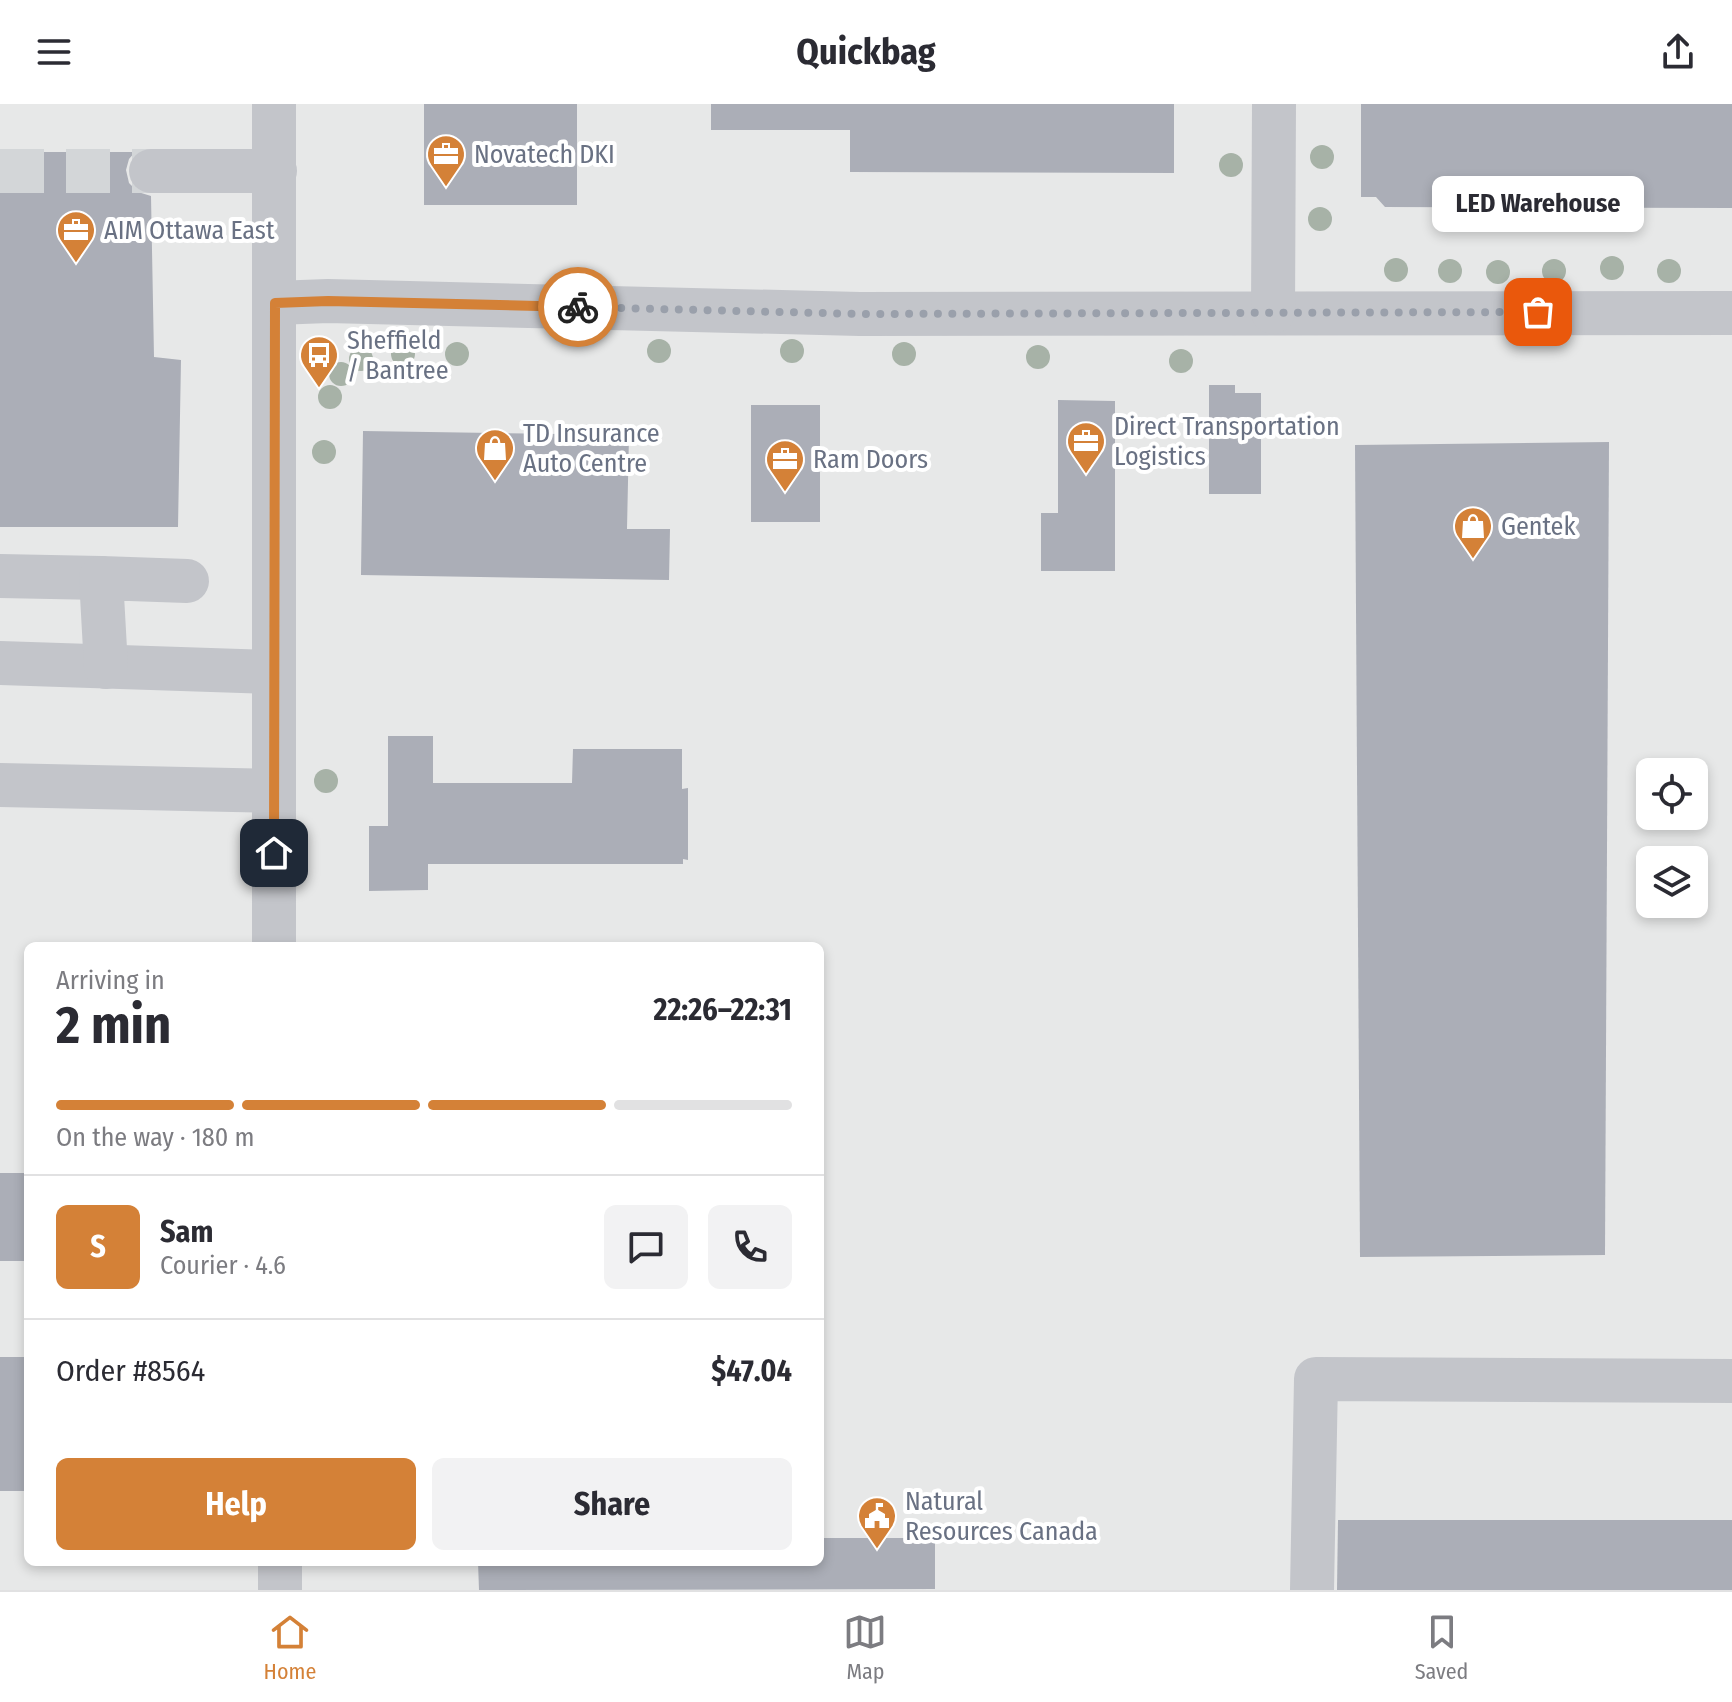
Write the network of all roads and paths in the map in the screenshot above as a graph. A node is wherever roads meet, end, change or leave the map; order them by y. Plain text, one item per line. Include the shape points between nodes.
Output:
1 (274, 104) edge
2 (1274, 104) edge
3 (151, 171) tunnel mouth
4 (275, 171) junction
5 (275, 303) junction
6 (1273, 312) junction
7 (1732, 313) edge
8 (0, 576) edge
9 (101, 578) junction
10 (187, 581) dead end
11 (0, 663) edge
12 (43, 665) junction
13 (106, 667) junction
14 (274, 672) junction
15 (0, 696) edge
16 (0, 785) edge
17 (274, 791) junction
18 (274, 942) edge
19 (1732, 1381) edge
20 (280, 1566) edge
21 (280, 1590) edge
22 (1312, 1590) edge

1 - 4 street
2 - 6 street
3 - 4 street
4 - 5 street
5 - 6 street via 860,314
5 - 14 street
6 - 7 street
8 - 9 street
9 - 10 street
9 - 13 street
11 - 12 street
12 - 13 street
12 - 15 street
13 - 14 street
14 - 17 street
16 - 17 street
17 - 18 street
19 - 22 street via 1316,1379
20 - 21 street

